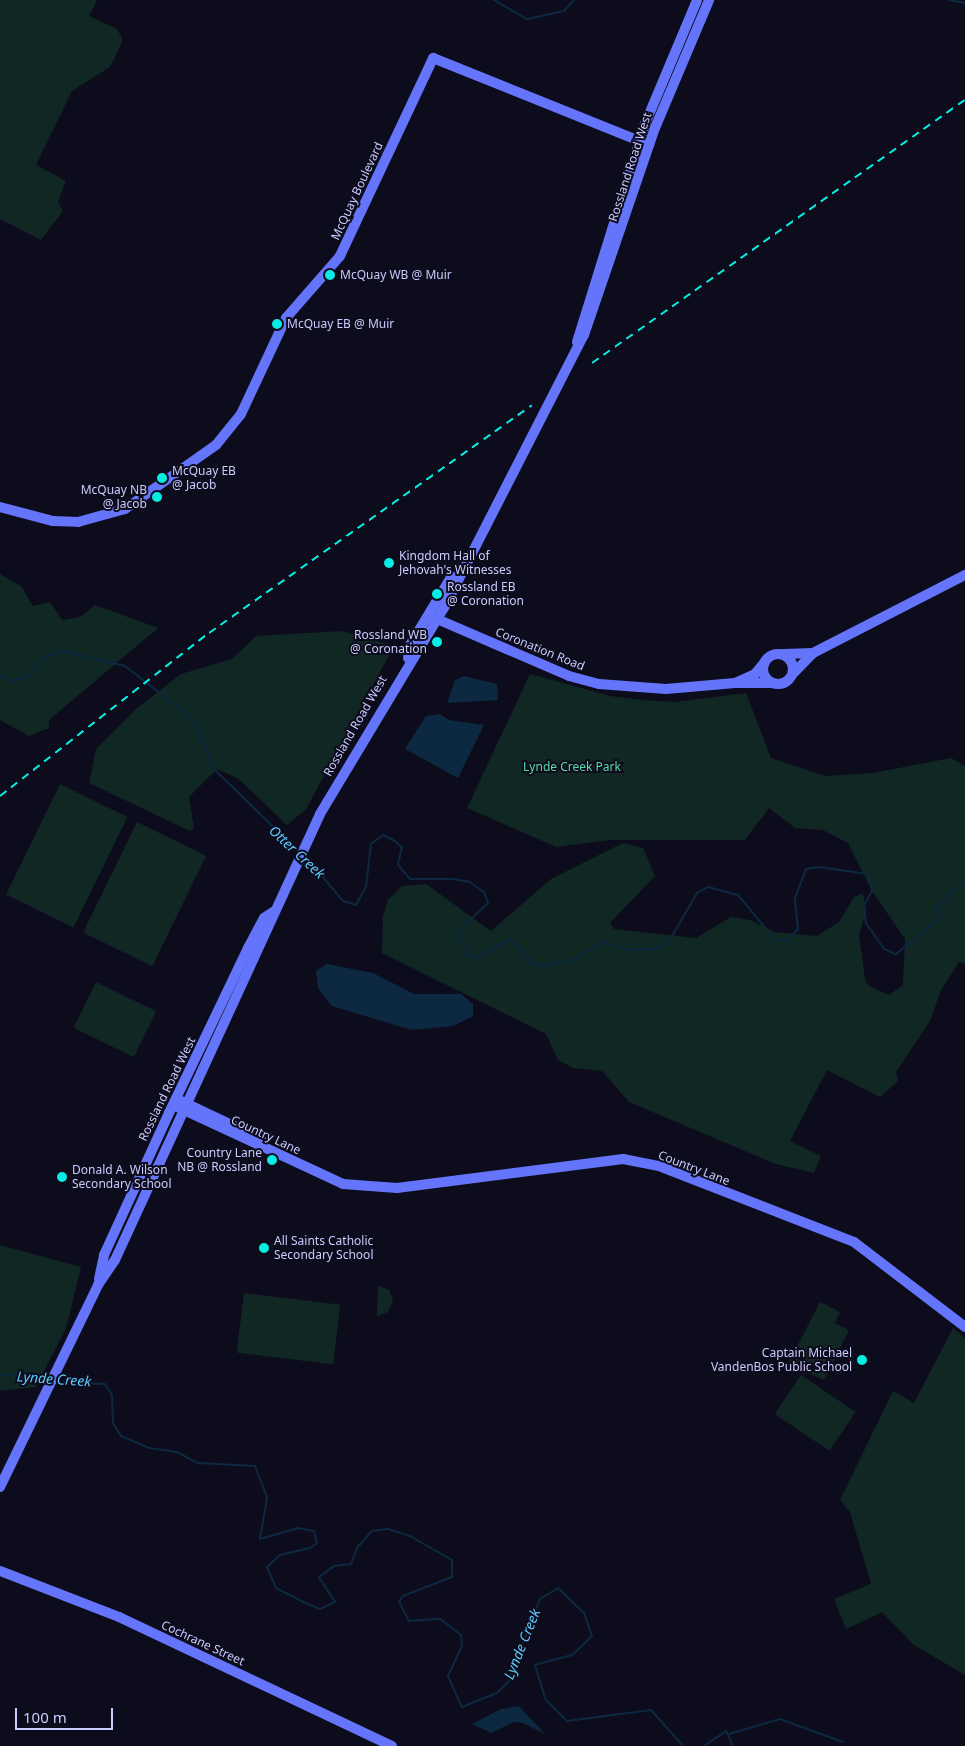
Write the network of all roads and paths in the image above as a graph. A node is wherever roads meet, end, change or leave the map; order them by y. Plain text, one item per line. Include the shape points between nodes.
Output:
1 (697, 0) edge
2 (709, 0) edge
3 (645, 142) junction
4 (0, 507) edge
5 (965, 575) edge
6 (433, 618) junction
7 (813, 653) junction
8 (782, 654) junction
9 (765, 661) junction
10 (793, 674) junction
11 (772, 682) junction
12 (735, 683) junction
13 (179, 1104) junction
14 (965, 1327) edge
15 (0, 1487) edge
16 (0, 1571) edge
17 (392, 1746) edge

1 - 3 street, Rossland Road West
2 - 3 street, Rossland Road West
3 - 4 street, McQuay Boulevard via 594,119 485,83 433,58 340,256 286,318 241,414 216,445 125,509 78,522 53,521
3 - 6 street, Rossland Road West via 613,258 584,335 577,342 511,481
5 - 7 street
6 - 12 street, Coronation Road via 569,676 599,684 666,689
6 - 13 street, Rossland Road West via 309,837 273,912 264,918 248,948
7 - 8 street
7 - 10 street
8 - 9 street
8 - 10 street via 793,664
9 - 11 street via 765,676
9 - 12 street, Coronation Road via 755,674
10 - 11 street via 786,682
11 - 12 street, Coronation Road
13 - 14 street, Country Lane via 349,1183 398,1188 624,1159 659,1166 854,1242
13 - 15 street, Rossland Road West via 104,1255 98,1285
16 - 17 street, Cochrane Street via 119,1617

